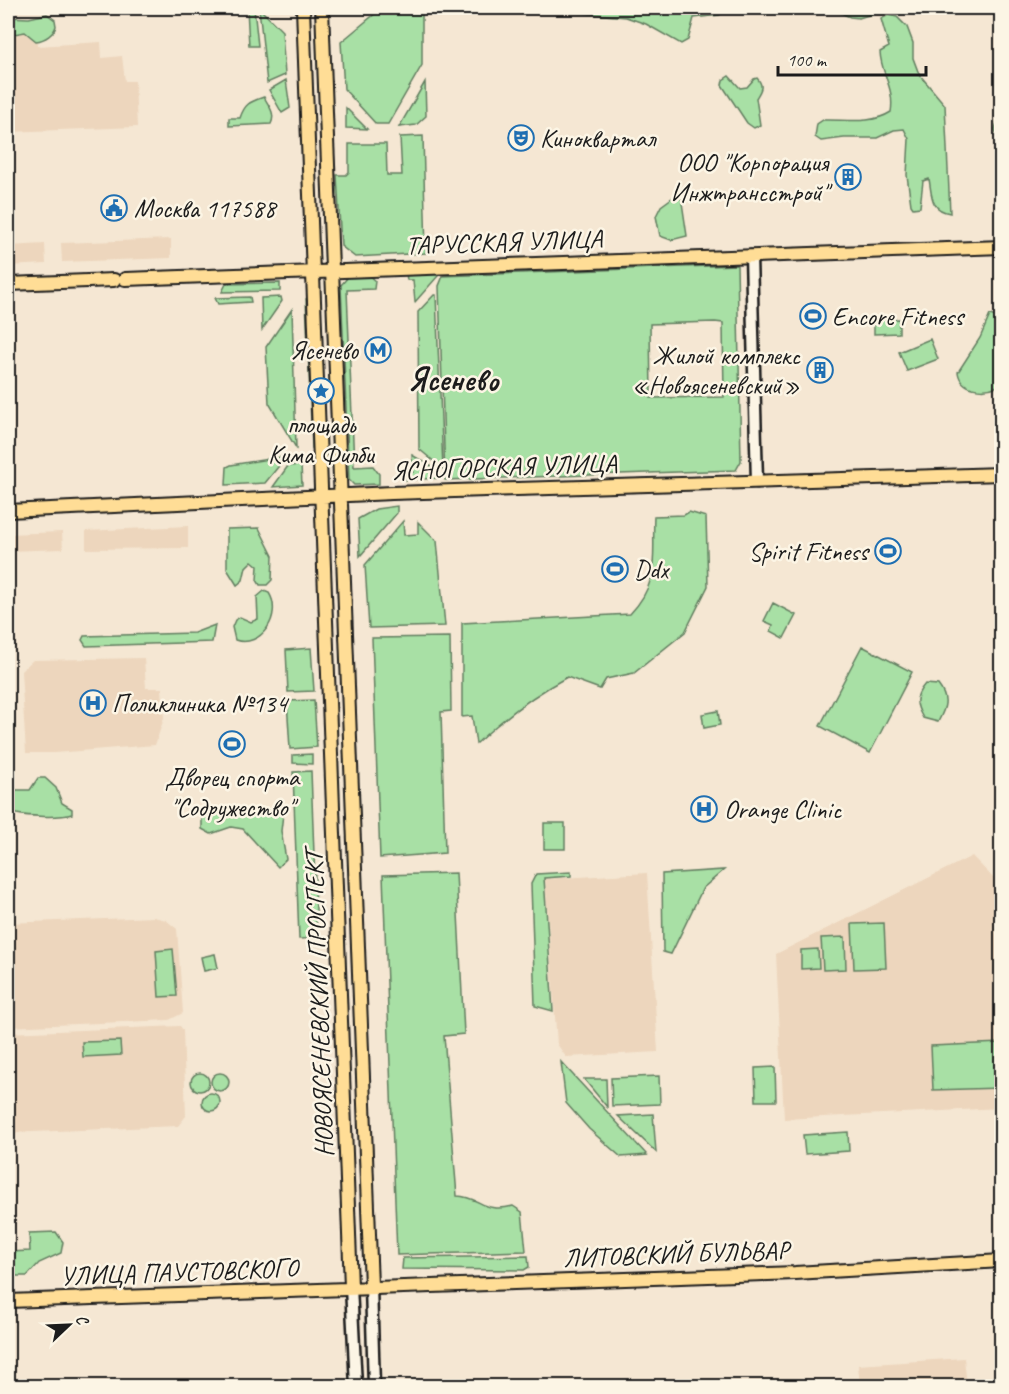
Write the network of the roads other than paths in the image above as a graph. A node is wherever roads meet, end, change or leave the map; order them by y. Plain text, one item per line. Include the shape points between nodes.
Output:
1 (303, 8) edge
2 (322, 8) edge
3 (1002, 247) edge
4 (751, 256) junction
5 (332, 271) junction
6 (314, 272) junction
7 (8, 284) edge
8 (1002, 474) edge
9 (757, 482) junction
10 (322, 496) junction
11 (341, 496) junction
12 (8, 511) edge
13 (1002, 1261) edge
14 (371, 1286) junction
15 (351, 1287) junction
16 (8, 1301) edge
17 (356, 1386) edge
18 (374, 1386) edge

1 - 6 main road, НОВОЯСЕНЕВСКИЙ ПРОСПЕКТ
2 - 5 main road, НОВОЯСЕНЕВСКИЙ ПРОСПЕКТ
3 - 4 main road, ТАРУССКАЯ УЛИЦА
4 - 5 main road, ТАРУССКАЯ УЛИЦА
4 - 9 street
5 - 6 main road, ТАРУССКАЯ УЛИЦА
5 - 11 main road, НОВОЯСЕНЕВСКИЙ ПРОСПЕКТ
6 - 7 main road, ТАРУССКАЯ УЛИЦА
6 - 10 main road, НОВОЯСЕНЕВСКИЙ ПРОСПЕКТ
8 - 9 main road, ЯСНОГОРСКАЯ УЛИЦА
9 - 11 main road, ЯСНОГОРСКАЯ УЛИЦА
10 - 11 main road, ЯСНОГОРСКАЯ УЛИЦА
10 - 12 main road, ЯСНОГОРСКАЯ УЛИЦА
10 - 15 main road, НОВОЯСЕНЕВСКИЙ ПРОСПЕКТ
11 - 14 main road, НОВОЯСЕНЕВСКИЙ ПРОСПЕКТ
13 - 14 main road, ЛИТОВСКИЙ БУЛЬВАР via 786,1273
14 - 15 main road, ЛИТОВСКИЙ БУЛЬВАР
14 - 18 street, НОВОЯСЕНЕВСКИЙ ПРОСПЕКТ
15 - 16 main road, УЛИЦА ПАУСТОВСКОГО
15 - 17 street, НОВОЯСЕНЕВСКИЙ ПРОСПЕКТ

